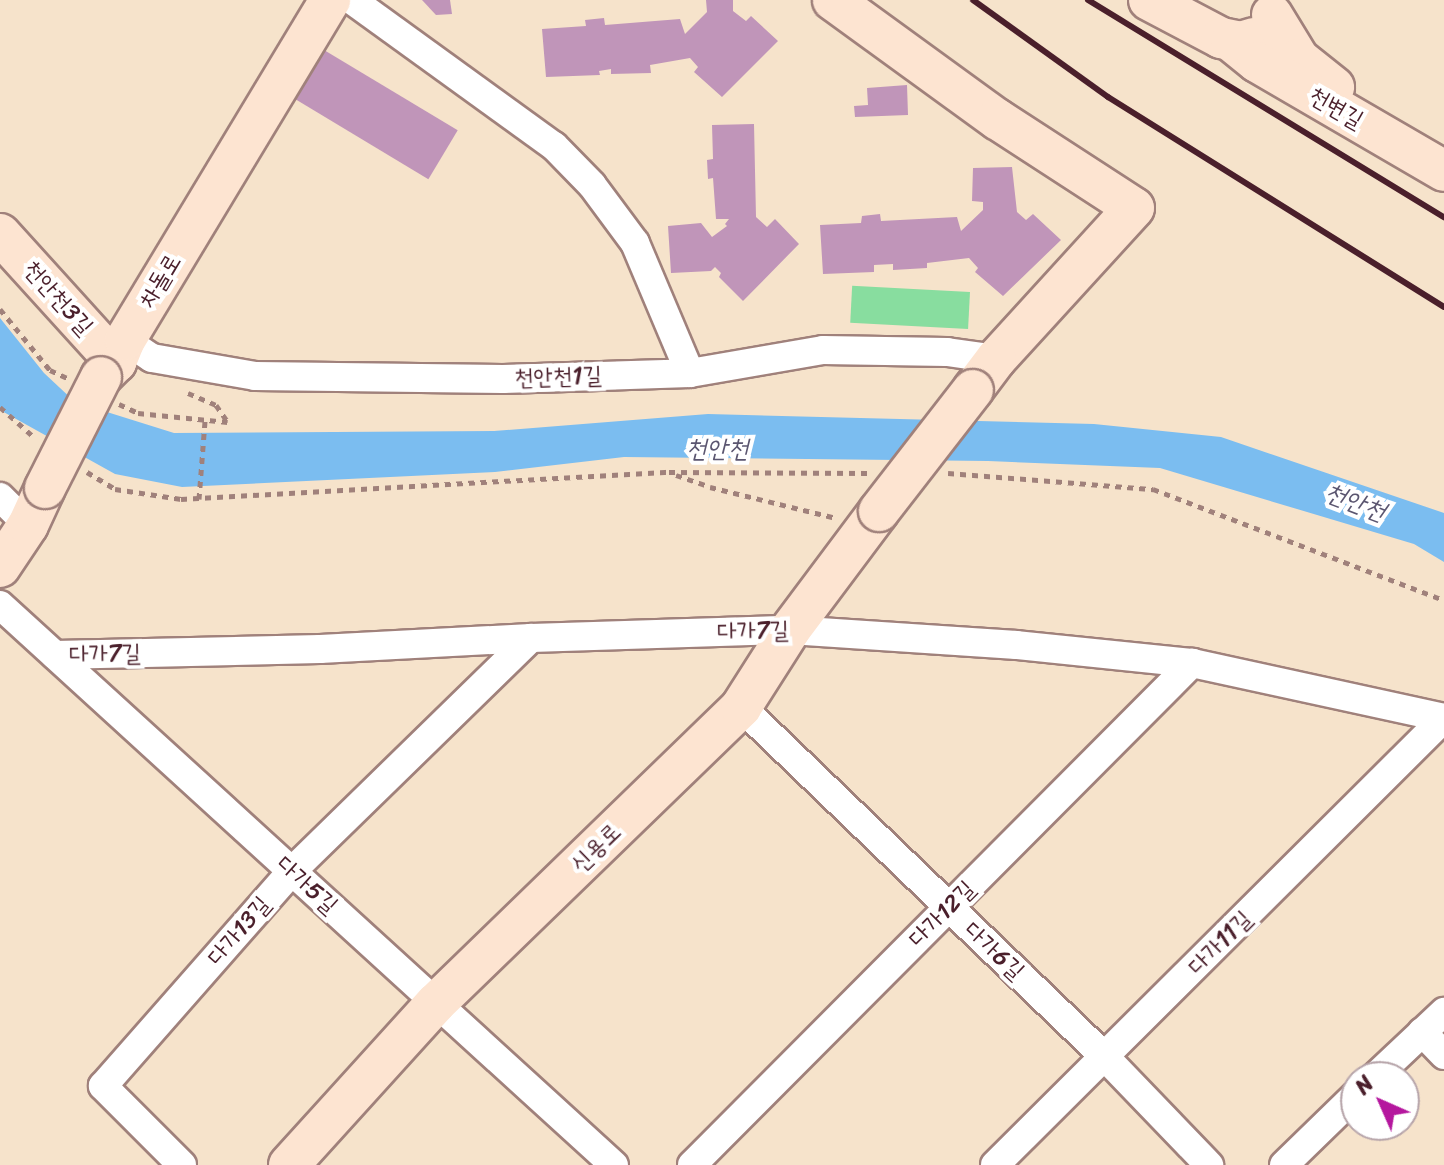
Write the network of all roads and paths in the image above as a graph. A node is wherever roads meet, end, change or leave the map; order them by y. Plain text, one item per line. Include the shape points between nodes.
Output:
1 (833, 0) edge
2 (1149, 0) edge
3 (1204, 0) edge
4 (352, 2) edge
5 (1274, 5) edge
6 (1226, 40) junction
7 (1444, 153) edge
8 (1444, 171) edge
9 (0, 234) edge
10 (114, 359) junction
11 (690, 373) junction
12 (984, 374) junction
13 (0, 407) edge
14 (204, 424) dead end
15 (36, 440) dead end
16 (669, 472) junction
17 (941, 473) dead end
18 (60, 476) junction
19 (200, 496) junction
20 (0, 497) edge
21 (876, 503) junction
22 (28, 525) junction
23 (0, 567) edge
24 (1444, 600) edge
25 (0, 605) edge
26 (790, 630) junction
27 (531, 638) junction
28 (55, 655) junction
29 (1192, 663) junction
30 (741, 707) junction
31 (1444, 718) edge
32 (292, 871) junction
33 (948, 908) junction
34 (436, 1003) junction
35 (1444, 1012) edge
36 (1422, 1032) junction
37 (1444, 1055) edge
38 (1106, 1058) junction
39 (1392, 1061) edge
40 (1340, 1111) edge
41 (182, 1165) edge
42 (289, 1165) edge
43 (614, 1165) edge
44 (692, 1165) edge
45 (995, 1165) edge
46 (1209, 1165) edge
47 (1284, 1165) edge

1 - 12 street, 신용로 via 997,119 1134,208
2 - 6 street, 천변길
3 - 6 street via 1207,23
4 - 10 street, 차돌로
4 - 11 street via 554,146 592,185 635,243
5 - 6 street via 1260,34 1241,42
5 - 7 street, 천변길 via 1299,59 1325,82
6 - 8 street, 천변길
9 - 10 street, 천안천3길
10 - 11 street, 천안천1길 via 152,358 255,376 503,379
10 - 18 street, 차돌로, bridge
11 - 12 street, 천안천1길 via 823,350 947,352
12 - 21 street, 신용로, bridge
13 - 15 path
14 - 19 path
16 - 19 path
16 - 21 path
16 - 21 path via 710,487
17 - 24 path via 1153,489
18 - 19 path via 115,489
18 - 22 street, 차돌로
20 - 22 street
21 - 26 street, 신용로
22 - 23 street, 차돌로
25 - 28 street, 다가5길
26 - 27 street, 다가7길
26 - 29 street, 다가7길
26 - 30 street, 신용로
27 - 28 street, 다가7길
27 - 32 street, 다가13길
28 - 32 street, 다가5길
29 - 31 street, 다가7길
29 - 33 street, 다가12길
30 - 33 street, 다가6길
30 - 34 street, 신용로
31 - 38 street, 다가11길
32 - 34 street, 다가5길
32 - 41 street, 다가13길 via 103,1086
33 - 38 street, 다가6길
33 - 44 street, 다가12길
34 - 42 street, 신용로
34 - 43 street, 다가5길
35 - 36 street
36 - 37 street
36 - 39 street
38 - 45 street, 다가11길
38 - 46 street, 다가6길
40 - 47 street

